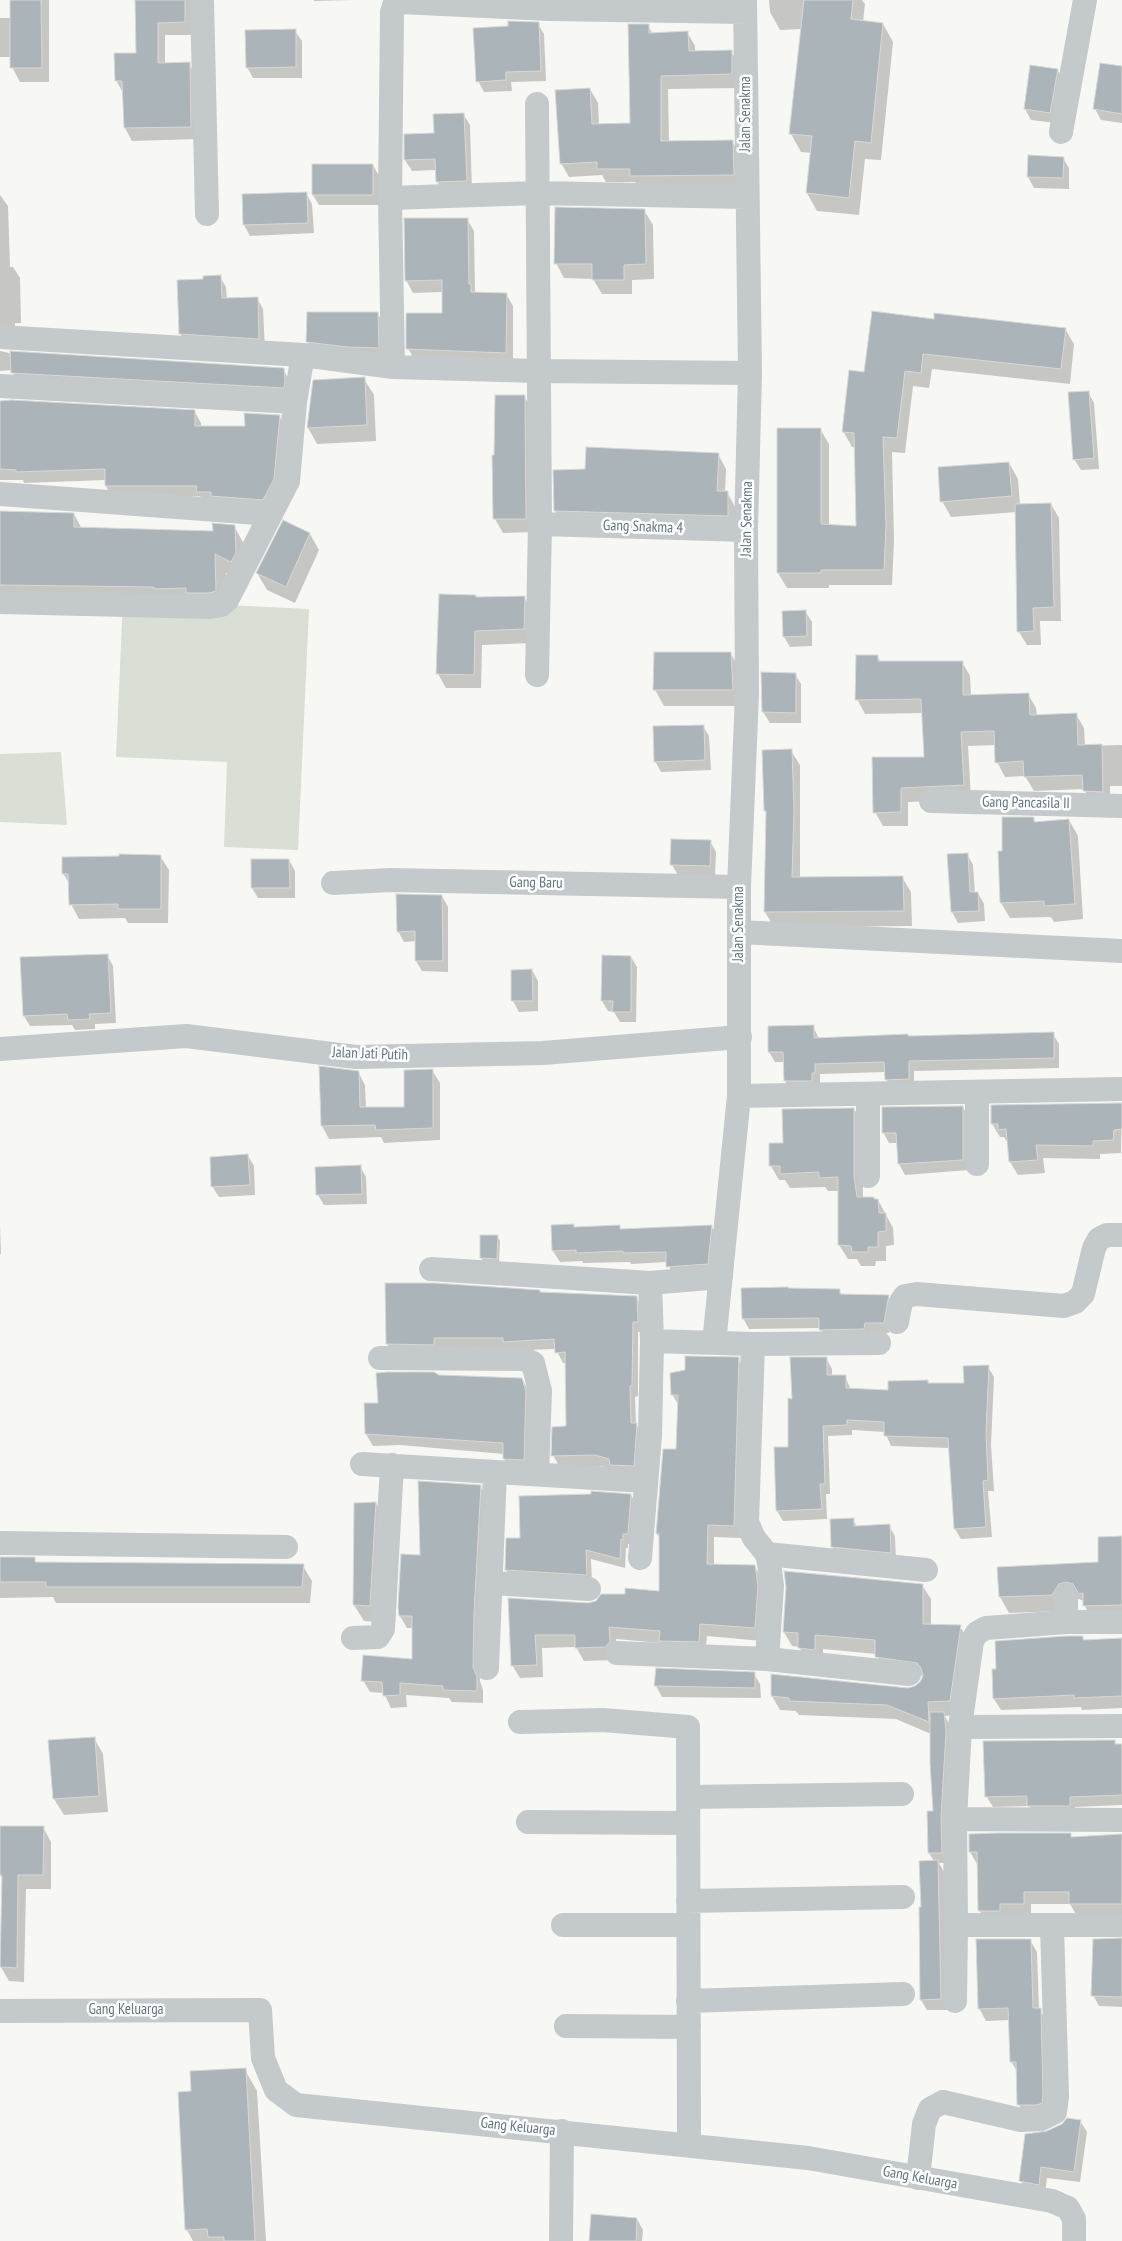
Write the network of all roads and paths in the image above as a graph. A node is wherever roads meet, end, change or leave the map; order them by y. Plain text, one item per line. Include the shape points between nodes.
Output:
1 (202, 0) edge
2 (1084, 0) edge
3 (450, 2) edge
4 (745, 6) edge
5 (537, 104) dead end
6 (1062, 132) dead end
7 (536, 194) junction
8 (747, 197) junction
9 (390, 198) junction
10 (207, 214) dead end
11 (0, 337) edge
12 (303, 355) junction
13 (393, 367) junction
14 (538, 371) junction
15 (750, 373) junction
16 (0, 386) edge
17 (295, 402) junction
18 (0, 494) edge
19 (270, 514) junction
20 (540, 524) junction
21 (746, 530) junction
22 (0, 602) edge
23 (537, 675) dead end
24 (931, 801) dead end
25 (1122, 806) edge
26 (333, 882) dead end
27 (739, 887) junction
28 (739, 932) junction
29 (1122, 951) edge
30 (740, 1038) junction
31 (0, 1049) edge
32 (1122, 1089) edge
33 (977, 1092) junction
34 (868, 1095) junction
35 (739, 1096) junction
36 (977, 1164) dead end
37 (868, 1176) dead end
38 (1122, 1235) edge
39 (431, 1269) dead end
40 (721, 1277) junction
41 (650, 1282) junction
42 (897, 1322) dead end
43 (652, 1341) junction
44 (714, 1343) junction
45 (879, 1343) dead end
46 (753, 1344) junction
47 (380, 1358) dead end
48 (362, 1464) dead end
49 (392, 1466) junction
50 (495, 1472) junction
51 (537, 1474) junction
52 (646, 1481) junction
53 (0, 1543) edge
54 (286, 1546) dead end
55 (767, 1554) junction
56 (640, 1558) dead end
57 (926, 1570) dead end
58 (492, 1583) junction
59 (590, 1590) dead end
60 (1066, 1596) dead end
61 (1066, 1622) junction
62 (1122, 1622) edge
63 (353, 1638) dead end
64 (617, 1652) dead end
65 (767, 1659) junction
66 (487, 1668) dead end
67 (910, 1674) dead end
68 (520, 1722) dead end
69 (1122, 1726) edge
70 (960, 1727) junction
71 (902, 1794) dead end
72 (688, 1797) junction
73 (955, 1819) junction
74 (1121, 1820) edge
75 (528, 1822) dead end
76 (688, 1823) junction
77 (903, 1897) dead end
78 (688, 1901) junction
79 (956, 1924) junction
80 (563, 1925) dead end
81 (688, 1925) junction
82 (1052, 1925) junction
83 (1119, 1925) dead end
84 (903, 1994) dead end
85 (688, 2001) junction
86 (955, 2001) dead end
87 (0, 2011) edge
88 (566, 2026) dead end
89 (689, 2028) junction
90 (562, 2131) junction
91 (689, 2145) junction
92 (918, 2178) junction
93 (561, 2241) edge
94 (1074, 2241) edge

1 - 10 street
2 - 6 street
3 - 4 street via 549,9
3 - 9 street via 400,2 392,12
4 - 8 street, Jalan Senakma
5 - 7 street
7 - 8 street
7 - 9 street
7 - 14 street
8 - 15 street, Jalan Senakma
9 - 13 street
11 - 12 street
12 - 13 street
12 - 17 street
13 - 14 street
14 - 15 street
14 - 20 street
15 - 21 street, Jalan Senakma
16 - 17 street
17 - 19 street via 288,480
18 - 19 street
19 - 22 street via 221,606
20 - 21 street, Gang Snakma 4
20 - 23 street
21 - 27 street, Jalan Senakma via 747,694
24 - 25 street, Gang Pancasila II
26 - 27 street, Gang Baru via 390,880
27 - 28 street, Jalan Senakma
28 - 29 street
28 - 30 street, Jalan Senakma
30 - 31 street, Jalan Jati Putih via 543,1053 356,1057 186,1036
30 - 35 street, Jalan Senakma
32 - 33 street
33 - 34 street
33 - 36 street
34 - 35 street
34 - 37 street
35 - 40 street, Jalan Senakma
38 - 42 street via 1099,1239 1083,1294 1075,1302 1064,1306 917,1294 905,1296
39 - 41 street
40 - 41 street
40 - 44 street, Jalan Senakma
41 - 43 street
43 - 44 street
43 - 52 street
44 - 46 street
45 - 46 street
46 - 55 street via 747,1522 754,1538
47 - 51 street via 524,1359 533,1363 540,1390
48 - 49 street
49 - 50 street
49 - 63 street via 383,1629 378,1637
50 - 51 street
50 - 58 street
51 - 52 street
52 - 56 street
53 - 54 street
55 - 57 street
55 - 65 street via 772,1586
58 - 59 street
58 - 66 street
60 - 61 street
61 - 62 street
61 - 70 street via 986,1628 978,1633 972,1641
64 - 65 street
65 - 67 street
68 - 72 street via 603,1720 688,1727
69 - 70 street
70 - 73 street
71 - 72 street
72 - 76 street
73 - 74 street
73 - 79 street
75 - 76 street
76 - 78 street
77 - 78 street
78 - 81 street
79 - 82 street
79 - 86 street
80 - 81 street
81 - 85 street
82 - 83 street
82 - 92 street via 1055,2112 1040,2119 1022,2120 943,2102 930,2109 924,2124
84 - 85 street
85 - 89 street
87 - 90 street, Gang Keluarga via 260,2010 263,2058 276,2090 296,2105
88 - 89 street
89 - 91 street
90 - 91 street, Gang Keluarga
90 - 93 street
91 - 92 street, Gang Keluarga via 808,2158
92 - 94 street, Gang Keluarga via 1052,2201 1068,2208 1074,2219

